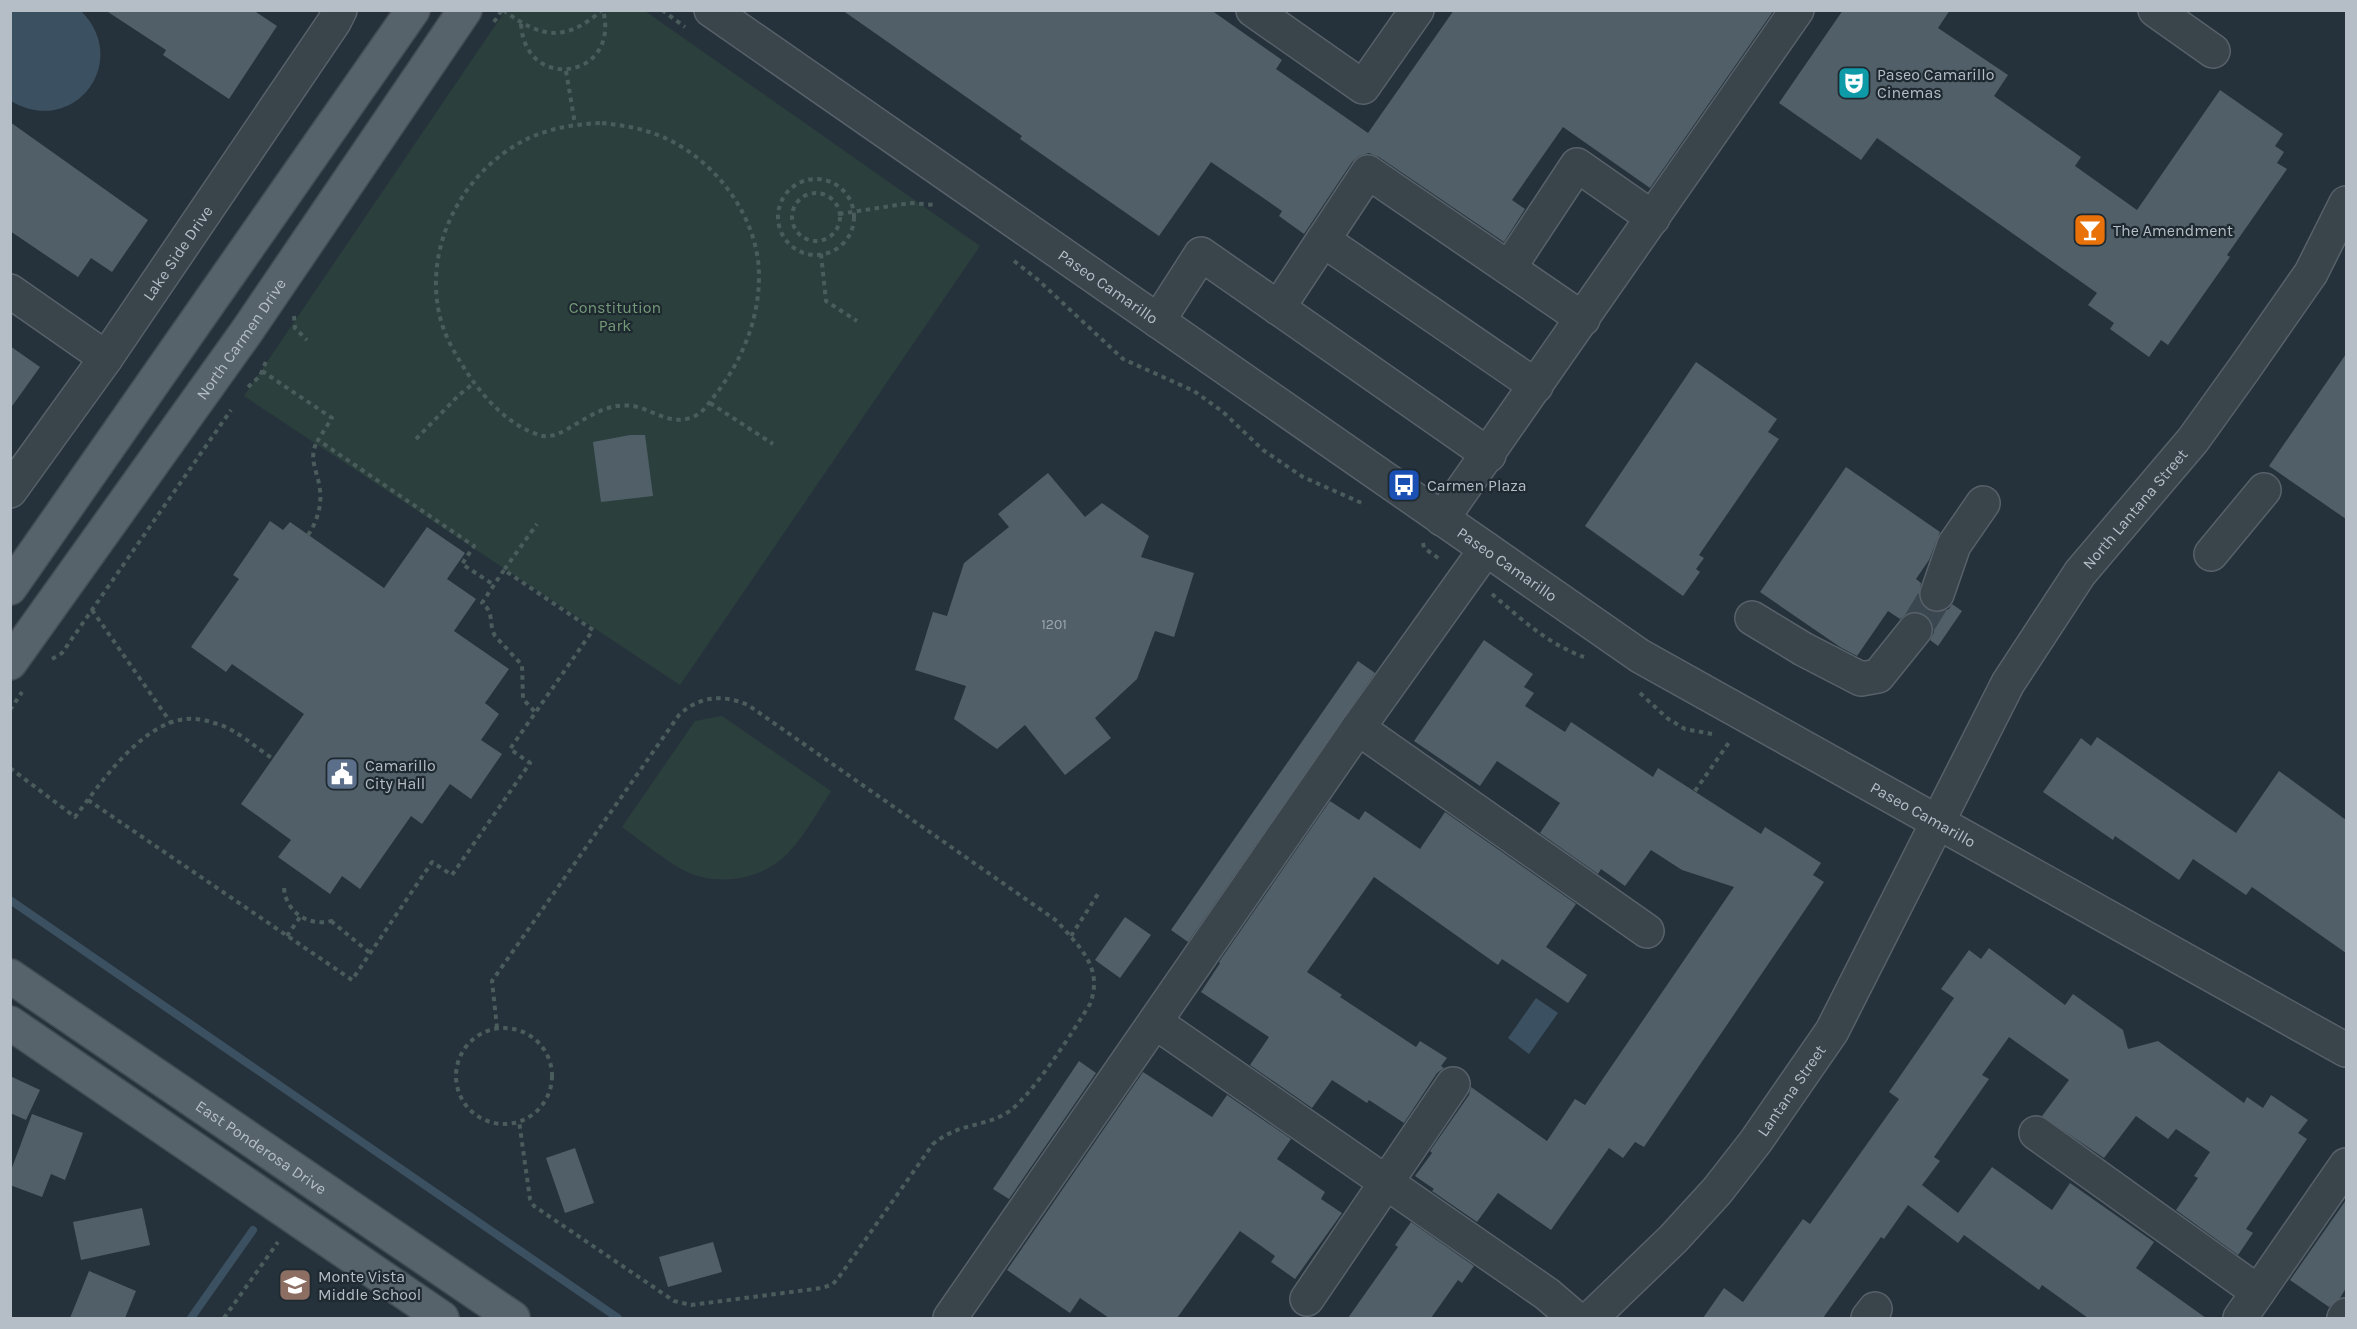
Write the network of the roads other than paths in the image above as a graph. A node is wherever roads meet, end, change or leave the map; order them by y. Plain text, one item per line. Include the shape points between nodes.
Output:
1 (413, 10) edge
2 (465, 10) edge
3 (1253, 10) edge
4 (1417, 10) edge
5 (1797, 10) edge
6 (2155, 10) edge
7 (330, 14) edge
8 (723, 14) edge
9 (2213, 51) dead end
10 (2346, 203) edge
11 (1653, 218) junction
12 (1323, 240) junction
13 (1509, 268) junction
14 (10, 291) edge
15 (1278, 308) junction
16 (1583, 319) junction
17 (1158, 321) junction
18 (106, 358) junction
19 (1536, 386) junction
20 (1489, 454) junction
21 (2264, 490) dead end
22 (10, 491) edge
23 (1983, 503) dead end
24 (1432, 529) junction
25 (1486, 549) junction
26 (2211, 554) dead end
27 (10, 588) edge
28 (1937, 594) tunnel mouth
29 (1752, 618) dead end
30 (1915, 630) tunnel mouth
31 (10, 663) edge
32 (1358, 728) junction
33 (1939, 823) junction
34 (1647, 931) dead end
35 (10, 976) edge
36 (1155, 1022) junction
37 (10, 1023) edge
38 (2346, 1050) edge
39 (1453, 1084) dead end
40 (2036, 1132) dead end
41 (2346, 1165) edge
42 (1387, 1181) junction
43 (2258, 1292) junction
44 (1307, 1299) dead end
45 (442, 1318) edge
46 (513, 1318) edge
47 (950, 1318) edge
48 (1575, 1318) edge
49 (1591, 1318) edge
50 (2240, 1318) edge

1 - 27 main road
2 - 31 main road, North Carmen Drive via 247,331
3 - 4 street via 1362,87
5 - 11 street
6 - 9 street
7 - 18 street, Lake Side Drive
8 - 17 street, Paseo Camarillo
10 - 33 street, North Lantana Street via 2311,273 2193,441 2080,573 2008,683
11 - 13 street via 1577,165
11 - 16 street
12 - 13 street via 1368,172
12 - 15 street
12 - 19 street
13 - 16 street
14 - 18 street
15 - 17 street via 1201,254
15 - 20 street
16 - 19 street
17 - 24 street, Paseo Camarillo
18 - 22 street, Lake Side Drive
19 - 20 street
20 - 24 street
21 - 26 street
23 - 28 street via 1954,545
24 - 25 street, Paseo Camarillo
25 - 32 street
25 - 33 street, Paseo Camarillo via 1640,656
29 - 30 street via 1861,680 1878,676
32 - 34 street
32 - 36 street
33 - 38 street, Paseo Camarillo
33 - 49 street, Lantana Street via 1832,1031 1756,1141 1673,1239
35 - 46 main road, East Ponderosa Drive
36 - 42 street
36 - 47 street
37 - 45 main road
39 - 42 street
40 - 43 street
41 - 43 street
42 - 44 street
42 - 48 street
43 - 50 street

